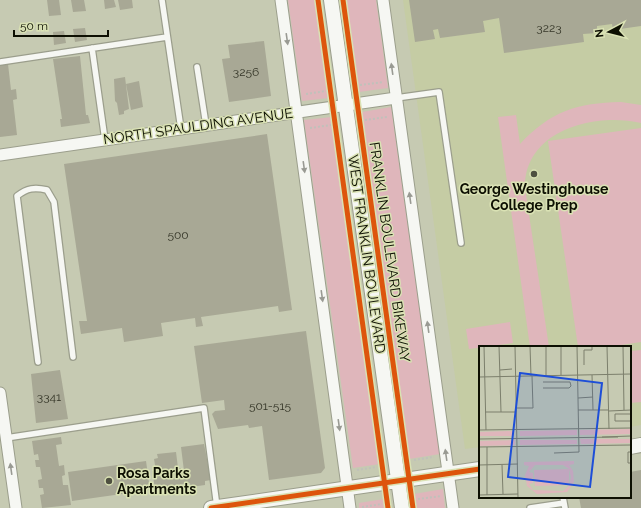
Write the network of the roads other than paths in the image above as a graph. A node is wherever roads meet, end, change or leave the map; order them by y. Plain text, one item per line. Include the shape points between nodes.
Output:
1 (162, 0) edge
2 (282, 0) edge
3 (331, 0) edge
4 (383, 0) edge
5 (167, 37) junction
6 (92, 48) junction
7 (0, 62) edge
8 (197, 66) dead end
9 (396, 98) junction
10 (346, 105) junction
11 (297, 112) junction
12 (206, 125) junction
13 (181, 129) junction
14 (105, 140) junction
15 (0, 155) edge
16 (461, 243) dead end
17 (73, 357) dead end
18 (38, 362) dead end
19 (0, 393) edge
20 (4, 441) edge
21 (641, 445) edge
22 (631, 447) edge
23 (479, 469) edge
24 (448, 474) junction
25 (392, 482) junction
26 (348, 488) junction
27 (564, 503) edge
28 (409, 504) edge
29 (238, 506) edge
30 (16, 508) edge
31 (214, 508) edge
32 (350, 508) edge
33 (453, 508) edge
34 (530, 508) edge

1 - 5 lane
2 -> 11 street
3 - 10 street, WEST FRANKLIN BOULEVARD
9 -> 4 street
5 - 6 lane
5 - 13 lane
6 - 7 lane
6 - 14 lane
8 - 12 lane
9 - 10 street, NORTH SPAULDING AVENUE
9 - 16 lane via 439,92
24 -> 9 street
10 - 11 street, NORTH SPAULDING AVENUE
10 - 25 street, WEST FRANKLIN BOULEVARD
11 - 12 street, NORTH SPAULDING AVENUE
11 -> 26 street
12 - 13 street, NORTH SPAULDING AVENUE
13 - 14 street, NORTH SPAULDING AVENUE
14 - 15 street, NORTH SPAULDING AVENUE
17 - 18 lane via 54,202 48,190 38,187 24,190 17,196
19 - 20 street
30 -> 20 street
20 - 31 lane via 204,408
21 - 22 street
23 - 24 street
24 - 25 street
24 - 33 street
25 - 26 street
25 - 28 street, WEST FRANKLIN BOULEVARD
26 - 29 street
26 - 32 street
27 - 34 lane
29 - 31 street

